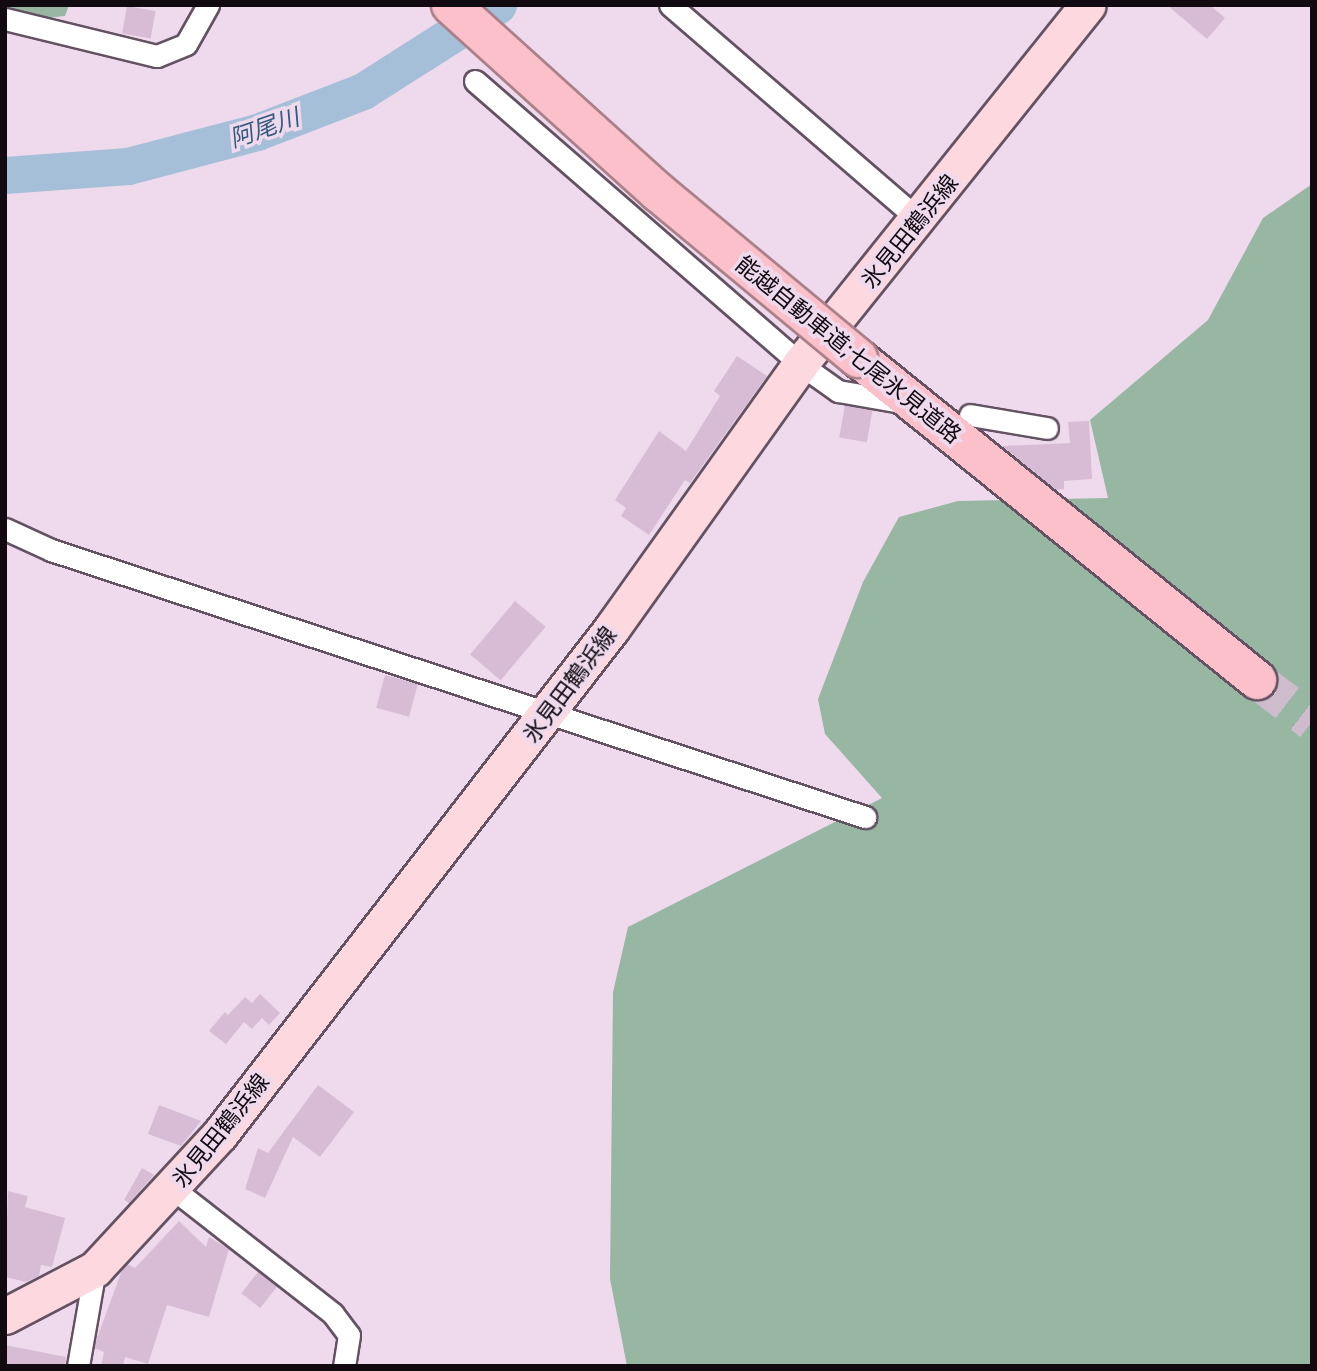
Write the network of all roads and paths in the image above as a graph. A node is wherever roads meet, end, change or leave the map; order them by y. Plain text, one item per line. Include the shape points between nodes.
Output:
1 (208, 5) edge
2 (451, 5) edge
3 (472, 5) edge
4 (670, 5) edge
5 (1088, 5) edge
6 (5, 19) edge
7 (475, 81) dead end
8 (918, 219) junction
9 (862, 353) junction
10 (800, 364) junction
11 (902, 402) dead end
12 (970, 415) dead end
13 (1047, 428) dead end
14 (5, 529) edge
15 (1262, 671) tunnel mouth
16 (546, 713) junction
17 (865, 817) dead end
18 (172, 1188) junction
19 (95, 1269) junction
20 (7, 1312) edge
21 (78, 1366) edge
22 (344, 1366) edge

1 - 6 street via 186,44 157,56
2 - 9 highway, 能越自動車道;七尾氷見道路, bridge via 659,192
3 - 9 highway, 能越自動車道;七尾氷見道路
4 - 8 street
5 - 8 main road, 氷見田鶴浜線
7 - 10 street
8 - 10 main road, 氷見田鶴浜線
9 - 15 highway, 能越自動車道;七尾氷見道路
10 - 11 street via 838,391
10 - 16 main road, 氷見田鶴浜線
12 - 13 street
14 - 16 street via 51,550
16 - 17 street
16 - 18 main road, 氷見田鶴浜線 via 220,1134
18 - 19 main road, 氷見田鶴浜線
18 - 22 street via 333,1314 349,1335
19 - 20 main road, 氷見田鶴浜線
19 - 21 street

